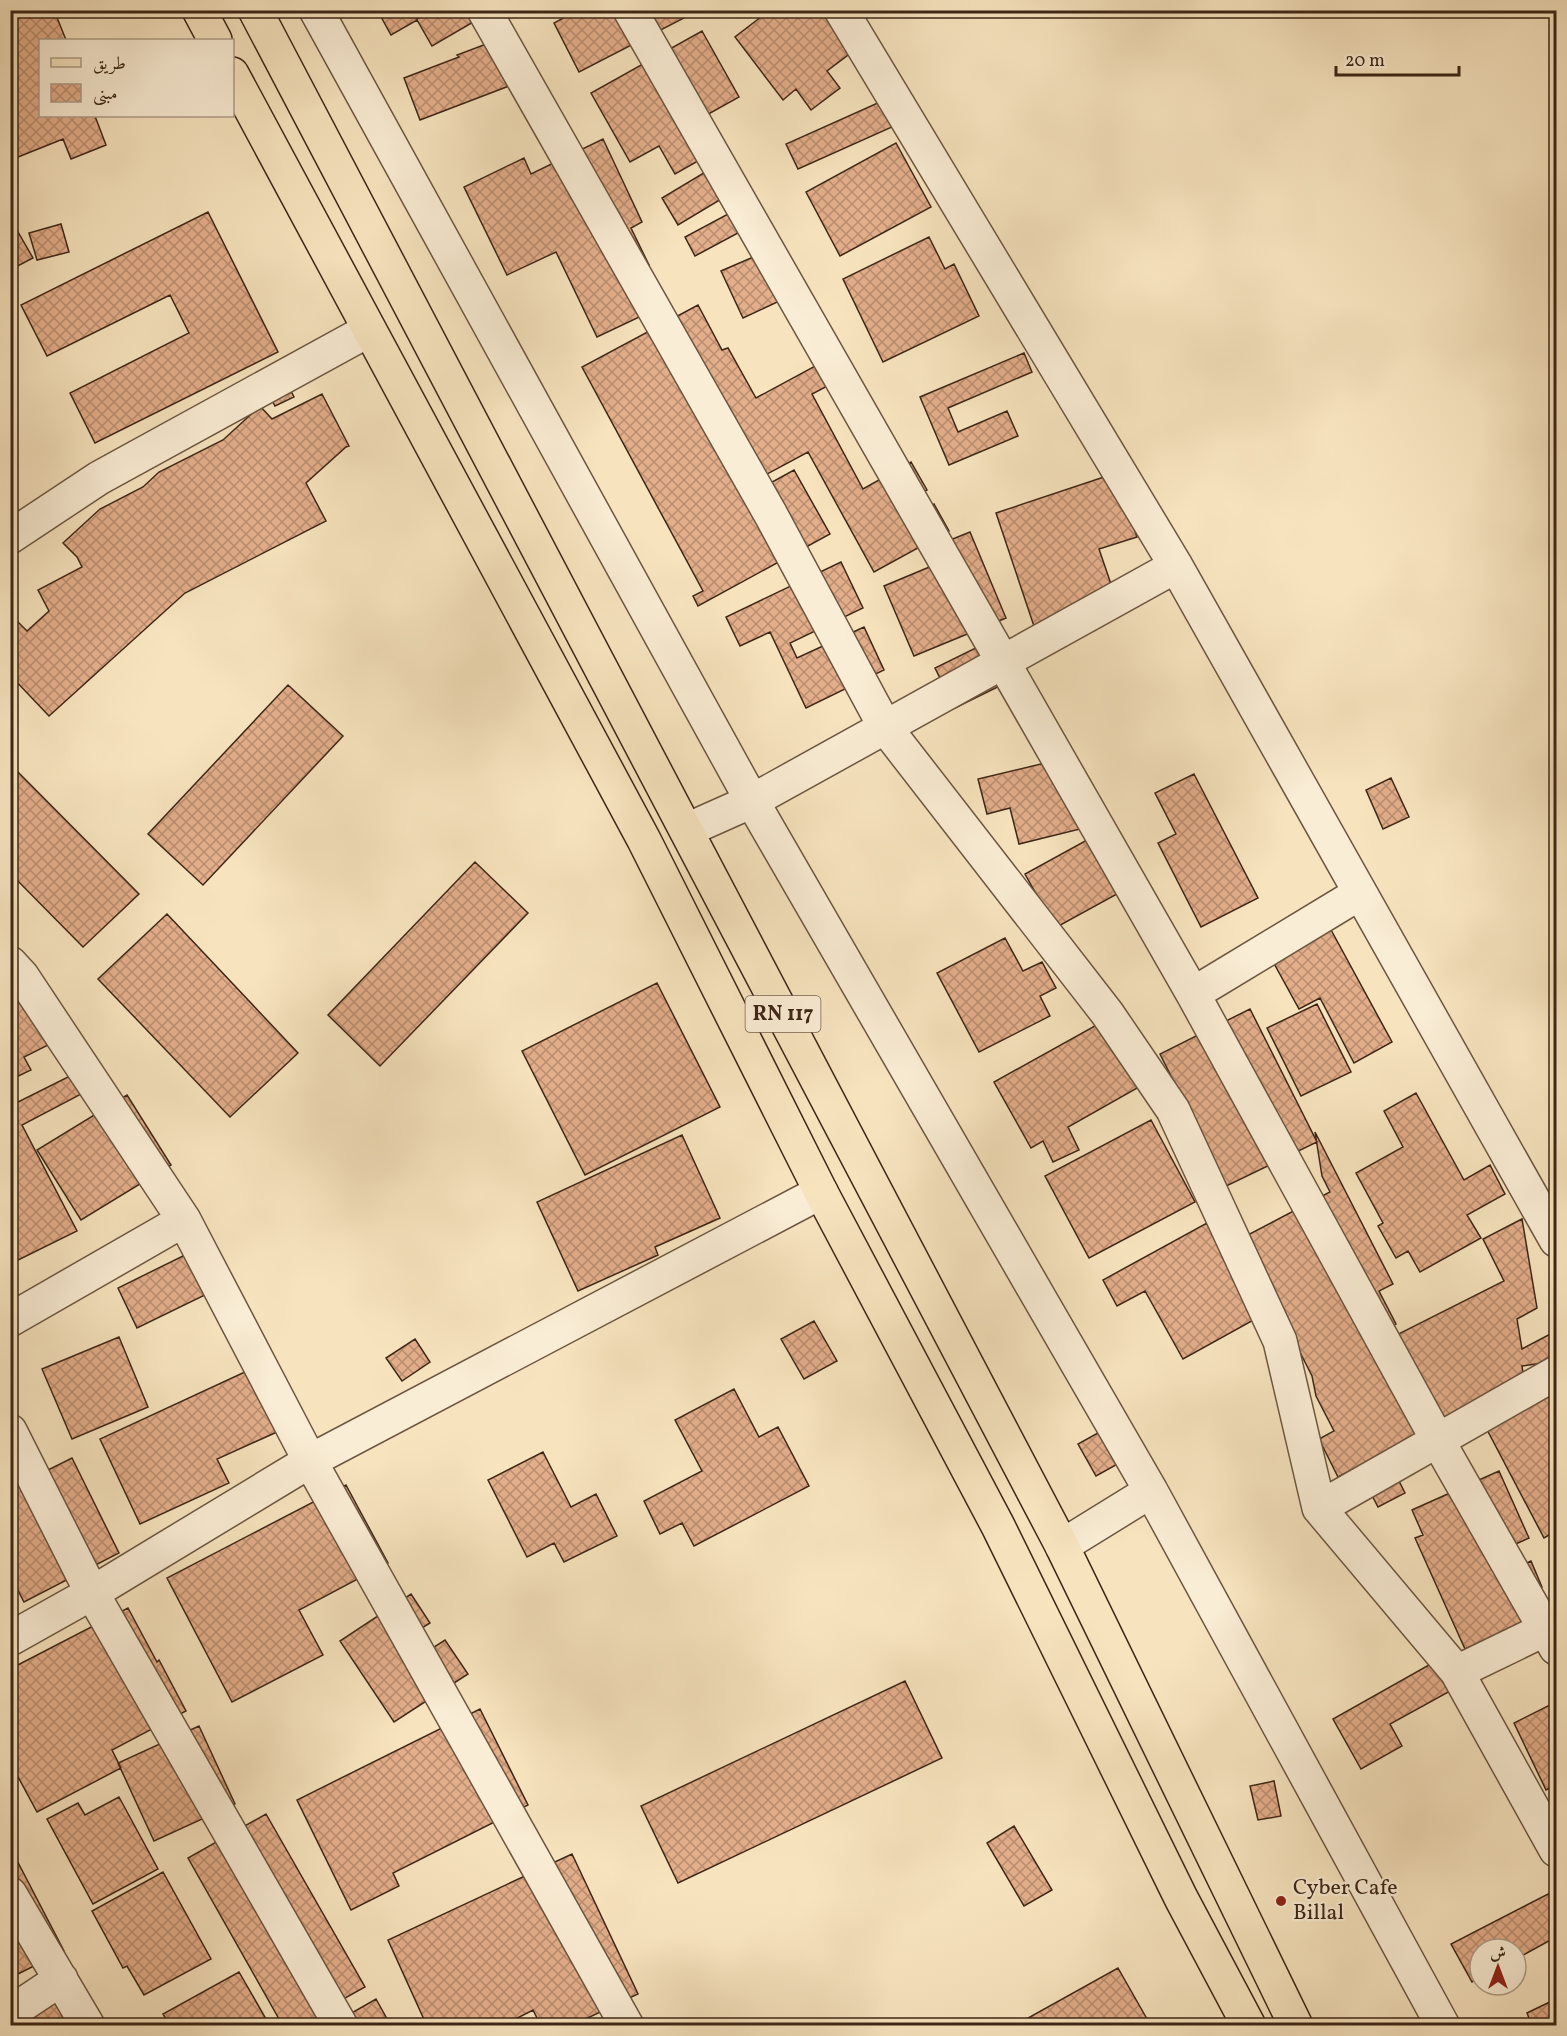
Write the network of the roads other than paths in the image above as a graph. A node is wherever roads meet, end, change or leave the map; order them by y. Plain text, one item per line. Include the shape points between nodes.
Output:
1 (199, 10) edge
2 (255, 10) edge
3 (316, 10) edge
4 (484, 10) edge
5 (841, 10) edge
6 (640, 14) edge
7 (214, 39) edge
8 (234, 78) edge
9 (369, 330) junction
10 (11, 536) edge
11 (1176, 566) junction
12 (1002, 662) junction
13 (885, 727) junction
14 (752, 801) junction
15 (687, 830) junction
16 (1360, 893) junction
17 (14, 974) edge
18 (1193, 994) junction
19 (821, 1192) junction
20 (184, 1220) junction
21 (1557, 1240) edge
22 (10, 1320) edge
23 (1557, 1372) edge
24 (10, 1431) edge
25 (1438, 1441) junction
26 (310, 1461) junction
27 (1151, 1491) junction
28 (1318, 1508) junction
29 (1062, 1546) junction
30 (92, 1593) junction
31 (1553, 1634) edge
32 (10, 1639) edge
33 (1458, 1672) junction
34 (1557, 1850) edge
35 (10, 1894) edge
36 (61, 1979) junction
37 (10, 2013) edge
38 (88, 2025) edge
39 (341, 2025) edge
40 (627, 2025) edge
41 (1249, 2025) edge
42 (1296, 2025) edge
43 (1443, 2025) edge

1 - 7 main road
2 - 15 main road, RN 117
3 - 14 street
4 - 13 street via 771,515
5 - 11 street
6 - 12 street
8 - 9 main road, RN 117
9 - 10 street via 99,478
9 - 19 main road, RN 117 via 644,840
11 - 12 street
11 - 16 street
12 - 13 street
12 - 18 street
13 - 14 street
13 - 28 street via 1107,1014 1173,1110 1280,1341
14 - 15 street
14 - 27 street
15 - 29 main road, RN 117
16 - 18 street
16 - 21 street
17 - 20 street
18 - 25 street
19 - 26 street
19 - 41 main road, RN 117 via 998,1526 1181,1898
20 - 22 street
20 - 26 street
23 - 25 street
24 - 30 street
25 - 28 street
25 - 31 street
26 - 30 street
26 - 40 street
27 - 29 street
27 - 43 street
28 - 33 street
29 - 42 main road, RN 117
30 - 32 street
30 - 39 street
31 - 33 street
33 - 34 street
35 - 36 street
36 - 37 street
36 - 38 street

